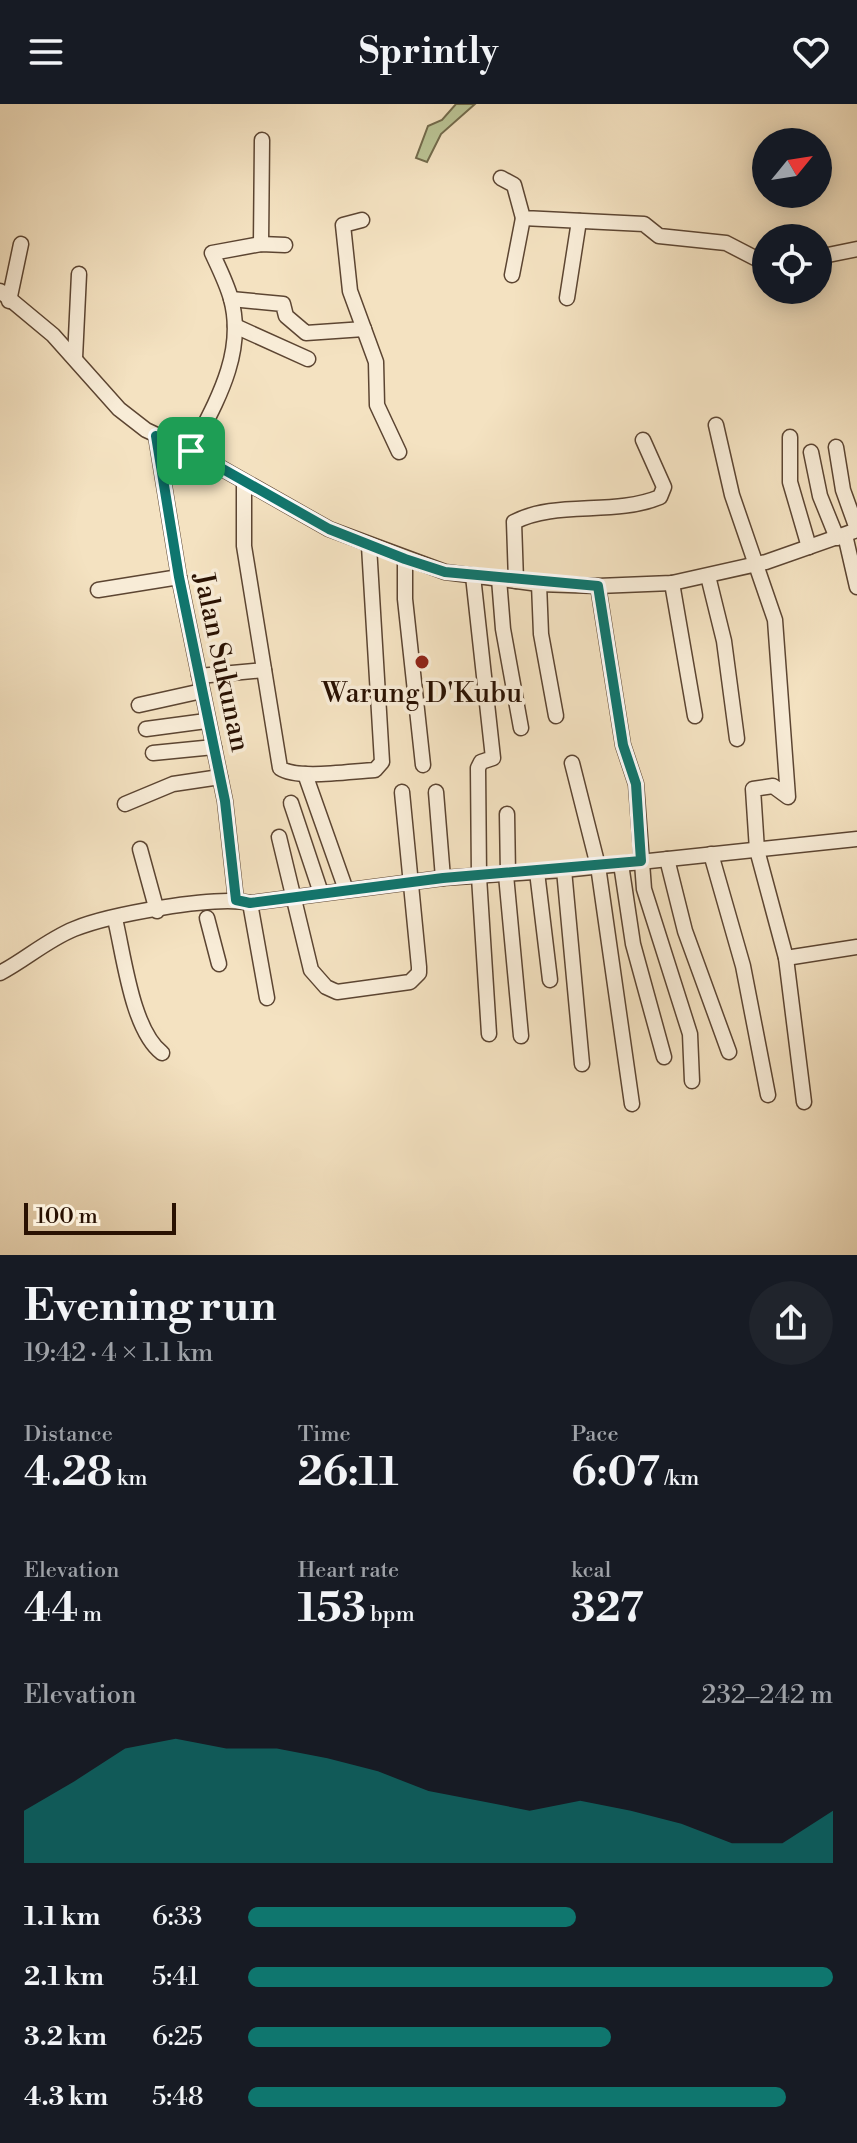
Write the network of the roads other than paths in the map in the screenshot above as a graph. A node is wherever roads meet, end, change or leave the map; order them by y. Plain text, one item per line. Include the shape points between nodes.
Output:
1 (262, 140) dead end
2 (501, 178) dead end
3 (523, 218) junction
4 (362, 220) dead end
5 (579, 221) junction
6 (21, 244) dead end
7 (261, 244) junction
8 (285, 245) dead end
9 (857, 249) edge
10 (832, 254) edge
11 (752, 256) edge
12 (79, 274) dead end
13 (512, 275) dead end
14 (4, 296) edge
15 (567, 298) dead end
16 (231, 299) junction
17 (235, 326) junction
18 (364, 329) junction
19 (75, 358) junction
20 (308, 359) dead end
21 (716, 425) dead end
22 (156, 436) junction
23 (790, 437) dead end
24 (643, 440) dead end
25 (836, 447) dead end
26 (191, 451) junction
27 (399, 452) dead end
28 (811, 452) dead end
29 (244, 482) junction
30 (849, 533) edge
31 (369, 546) junction
32 (809, 547) junction
33 (405, 559) junction
34 (758, 564) junction
35 (473, 576) junction
36 (708, 576) junction
37 (179, 577) junction
38 (499, 579) junction
39 (516, 581) junction
40 (672, 583) junction
41 (539, 584) junction
42 (598, 586) junction
43 (857, 587) edge
44 (98, 590) dead end
45 (264, 670) junction
46 (199, 676) junction
47 (202, 691) junction
48 (139, 705) dead end
49 (556, 716) dead end
50 (695, 716) dead end
51 (206, 721) junction
52 (521, 728) dead end
53 (146, 729) dead end
54 (737, 739) dead end
55 (214, 747) junction
56 (153, 753) dead end
57 (572, 763) dead end
58 (423, 765) dead end
59 (305, 774) junction
60 (220, 777) junction
61 (402, 792) dead end
62 (436, 792) dead end
63 (291, 803) dead end
64 (125, 804) dead end
65 (507, 814) dead end
66 (279, 837) dead end
67 (857, 839) edge
68 (140, 849) dead end
69 (757, 850) junction
70 (711, 854) junction
71 (667, 859) junction
72 (641, 861) junction
73 (621, 864) junction
74 (598, 866) junction
75 (564, 870) junction
76 (537, 872) junction
77 (507, 875) junction
78 (479, 877) junction
79 (443, 878) junction
80 (410, 882) junction
81 (346, 890) junction
82 (321, 893) junction
83 (293, 896) junction
84 (243, 901) junction
85 (157, 911) junction
86 (207, 912) junction
87 (115, 919) junction
88 (857, 947) edge
89 (786, 958) junction
90 (219, 964) dead end
91 (0, 973) edge
92 (550, 980) dead end
93 (267, 998) dead end
94 (489, 1034) dead end
95 (521, 1036) dead end
96 (729, 1052) dead end
97 (162, 1053) dead end
98 (664, 1057) dead end
99 (582, 1064) dead end
100 (692, 1081) dead end
101 (768, 1095) dead end
102 (804, 1102) dead end
103 (632, 1104) dead end

1 - 7 street
2 - 3 street via 514,185
3 - 5 street
3 - 13 street
4 - 18 street via 343,225 348,278
5 - 11 street via 644,224 659,236 726,243
5 - 15 street
6 - 14 street
7 - 8 street
7 - 16 street via 212,253
9 - 10 street
12 - 19 street
14 - 19 street
16 - 17 street
16 - 18 street via 283,304 292,323 306,333
17 - 20 street
17 - 26 street via 226,383
18 - 27 street via 376,362 377,405
19 - 22 street via 119,409
21 - 34 street via 732,495
22 - 26 street
22 - 37 street, Jalan Sukunan
23 - 32 street via 790,482
24 - 39 street via 664,487 660,497 627,508 519,519 513,536
25 - 30 street
26 - 29 street
28 - 30 street via 820,496
29 - 31 street
29 - 45 street via 244,546
30 - 32 street
30 - 43 street
31 - 33 street
31 - 59 street via 382,762 375,770
32 - 34 street
33 - 35 street
33 - 58 street
34 - 36 street
34 - 69 street via 775,620 788,797 773,786 753,789
35 - 38 street
35 - 78 street via 493,758 478,765
36 - 40 street
36 - 54 street via 724,641
37 - 44 street
37 - 46 street, Jalan Sukunan
38 - 39 street
38 - 52 street
39 - 41 street
40 - 42 street
40 - 50 street
41 - 42 street
41 - 49 street via 541,634
42 - 72 street via 623,745 636,784
45 - 46 street
45 - 59 street via 280,768
46 - 47 street, Jalan Sukunan
47 - 48 street
47 - 51 street, Jalan Sukunan
51 - 53 street
51 - 55 street, Jalan Sukunan
55 - 56 street
55 - 60 street, Jalan Sukunan
57 - 74 street
59 - 81 street
60 - 64 street via 173,784
60 - 84 street, Jalan Sukunan
61 - 80 street
62 - 79 street
63 - 82 street
65 - 77 street
66 - 83 street
67 - 69 street
68 - 85 street
69 - 70 street
69 - 89 street
70 - 71 street
70 - 101 street via 743,966
71 - 72 street
71 - 96 street via 685,931
72 - 73 street
72 - 100 street via 644,889 690,1034
73 - 74 street
73 - 98 street via 633,944
74 - 75 street
74 - 103 street
75 - 76 street
75 - 99 street
76 - 77 street
76 - 92 street
77 - 78 street
77 - 95 street
78 - 79 street
78 - 94 street
79 - 80 street
80 - 81 street
80 - 83 street via 419,973 410,982 337,992 311,970
81 - 82 street
82 - 83 street
83 - 84 street
84 - 86 street
84 - 93 street, Jalan Sukunan
85 - 86 street
85 - 87 street
86 - 90 street
87 - 91 street via 76,928
87 - 97 street via 141,1025
88 - 89 street
89 - 102 street

